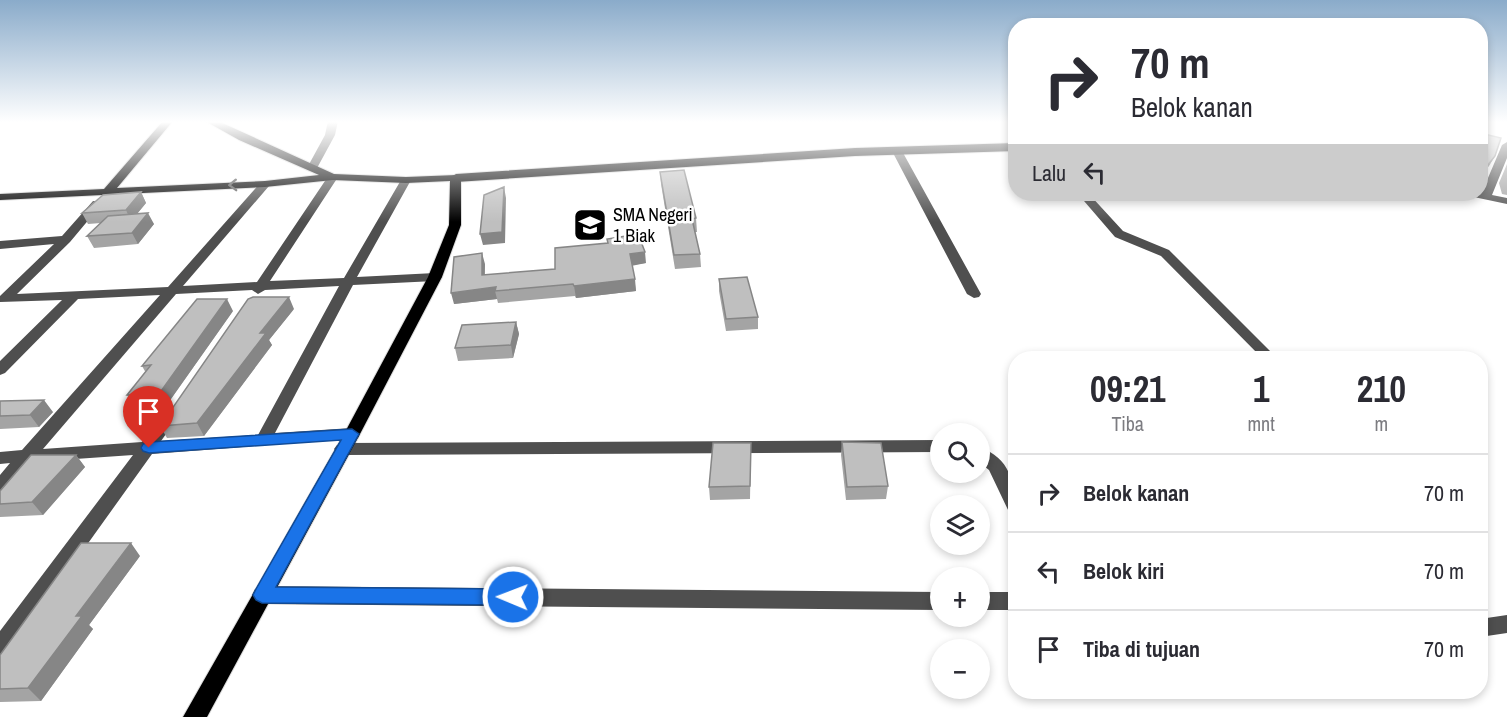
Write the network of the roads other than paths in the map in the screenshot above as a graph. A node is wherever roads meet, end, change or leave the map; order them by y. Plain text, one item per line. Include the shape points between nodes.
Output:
1 (139, 154) edge
2 (279, 154) edge
3 (319, 154) edge
4 (840, 154) edge
5 (899, 154) edge
6 (1503, 154) edge
7 (294, 162) junction
8 (312, 168) junction
9 (333, 177) junction
10 (456, 178) junction
11 (406, 180) junction
12 (265, 184) junction
13 (108, 191) junction
14 (1488, 191) edge
15 (1488, 196) edge
16 (0, 197) edge
17 (1089, 201) edge
18 (1507, 201) edge
19 (66, 239) junction
20 (0, 245) edge
21 (435, 277) junction
22 (349, 280) junction
23 (261, 285) junction
24 (170, 290) junction
25 (974, 294) dead end
26 (73, 297) junction
27 (3, 300) edge
28 (248, 304) edge
29 (1263, 351) edge
30 (0, 370) edge
31 (182, 400) edge
32 (262, 440) junction
33 (347, 442) junction
34 (930, 446) edge
35 (149, 448) junction
36 (0, 458) edge
37 (26, 458) junction
38 (990, 462) edge
39 (0, 487) edge
40 (1008, 491) edge
41 (262, 595) junction
42 (930, 601) edge
43 (990, 601) edge
44 (1008, 601) edge
45 (1507, 624) edge
46 (1488, 627) edge
47 (0, 648) edge
48 (195, 717) edge

1 - 13 main road
2 - 7 main road
3 - 8 street
4 - 10 highway
5 - 25 street
6 - 14 street
7 - 8 main road
7 - 12 main road via 295,172 289,177
8 - 9 main road
9 - 11 main road
9 - 12 main road
9 - 23 street
10 - 11 main road
10 - 21 main road via 455,225
11 - 22 street
12 -> 13 main road
12 - 24 street
13 - 16 main road
13 - 19 street
15 - 18 street
17 - 29 street via 1119,234 1165,253
19 - 20 street
19 - 27 street
21 - 22 street
21 - 33 main road
22 - 23 street
22 - 32 street
23 - 24 street
23 - 28 street
24 - 26 street
24 - 37 street
26 - 27 street
26 - 30 street
31 - 35 street
32 - 33 street
32 - 35 street
33 - 34 street
33 - 41 main road
35 - 37 street
35 - 47 street
36 - 37 street
37 - 39 street
38 - 40 street
41 - 42 street
41 - 48 main road
43 - 44 street
45 - 46 street

